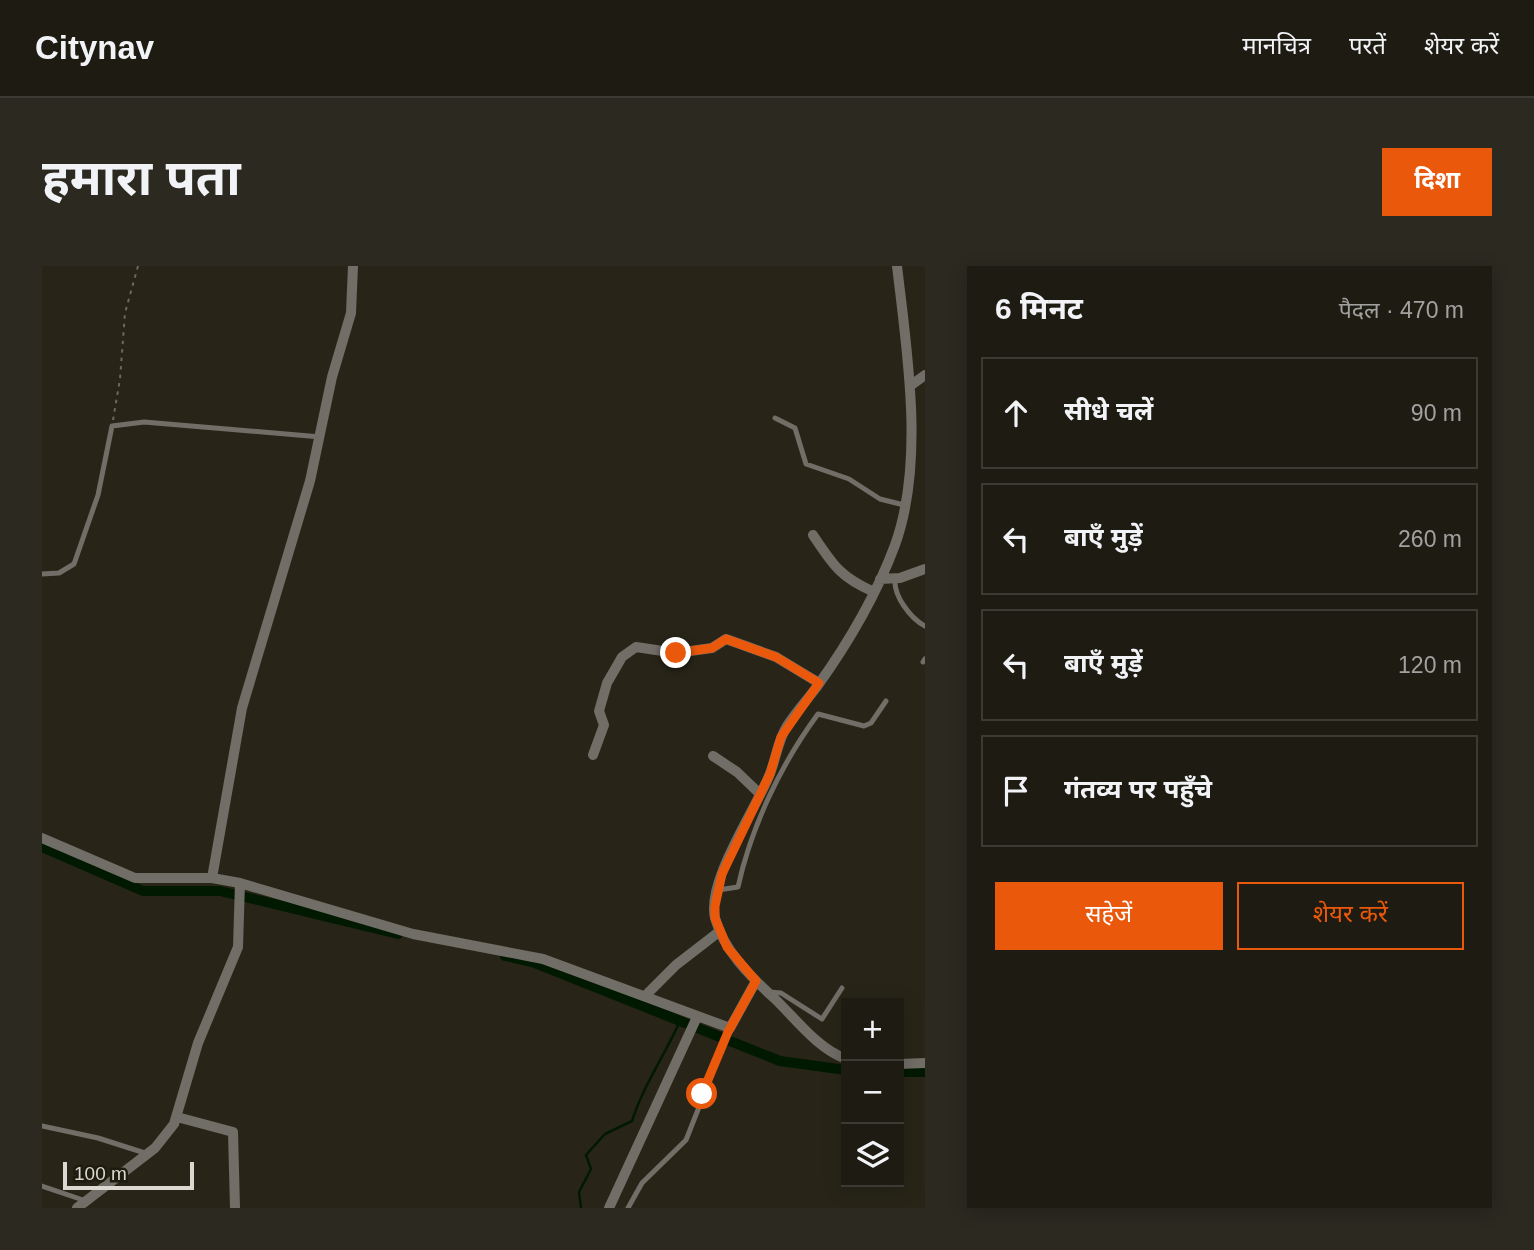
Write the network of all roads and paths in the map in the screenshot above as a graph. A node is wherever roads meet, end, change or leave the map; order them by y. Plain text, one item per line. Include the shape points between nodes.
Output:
1 (138, 266) edge
2 (353, 266) edge
3 (897, 266) edge
4 (925, 375) edge
5 (909, 386) junction
6 (775, 418) dead end
7 (112, 426) junction
8 (321, 438) junction
9 (904, 505) junction
10 (813, 535) dead end
11 (925, 569) edge
12 (42, 574) edge
13 (880, 579) junction
14 (895, 580) junction
15 (874, 592) junction
16 (925, 626) edge
17 (819, 683) junction
18 (886, 701) dead end
19 (593, 755) dead end
20 (713, 756) dead end
21 (760, 794) junction
22 (42, 838) edge
23 (212, 878) junction
24 (718, 890) junction
25 (239, 891) junction
26 (720, 931) junction
27 (756, 981) junction
28 (842, 988) dead end
29 (767, 992) junction
30 (645, 996) junction
31 (695, 1022) junction
32 (729, 1030) junction
33 (841, 1057) edge
34 (925, 1063) edge
35 (904, 1064) edge
36 (177, 1117) junction
37 (42, 1126) edge
38 (148, 1154) junction
39 (42, 1186) edge
40 (86, 1201) junction
41 (77, 1208) edge
42 (234, 1208) edge
43 (609, 1208) edge
44 (628, 1208) edge

1 - 7 path via 125,313
2 - 8 street via 351,313 332,377
3 - 5 street
4 - 5 street
5 - 9 street via 910,467
6 - 9 lane via 795,428 806,464 849,479 877,498
7 - 8 lane via 144,422
7 - 12 lane via 98,495 74,564 59,573
8 - 23 street via 242,708
9 - 13 street via 895,545
10 - 15 street via 838,572
11 - 14 street
13 - 14 street
13 - 15 street
14 - 16 lane via 896,592
15 - 17 street
17 - 19 street via 776,657 726,639 712,648 676,653 636,647 622,657 607,683 599,711 604,725
17 - 21 street via 785,729
18 - 24 lane via 864,726 818,715 784,769 747,849 738,887
20 - 21 street
21 - 24 street
22 - 23 street via 135,878
23 - 25 street
24 - 26 street via 715,912
25 - 30 street via 543,960
25 - 36 street via 236,955 198,1043
26 - 27 street
26 - 30 street
27 - 29 street
27 - 32 street
28 - 29 lane via 823,1019 781,993
29 - 33 street via 828,1051
30 - 31 street
31 - 32 street
31 - 43 street
32 - 44 lane via 687,1140 642,1183
34 - 35 street
36 - 38 street via 170,1132
36 - 42 street via 233,1132
37 - 38 lane
38 - 40 street
39 - 40 lane
40 - 41 street

